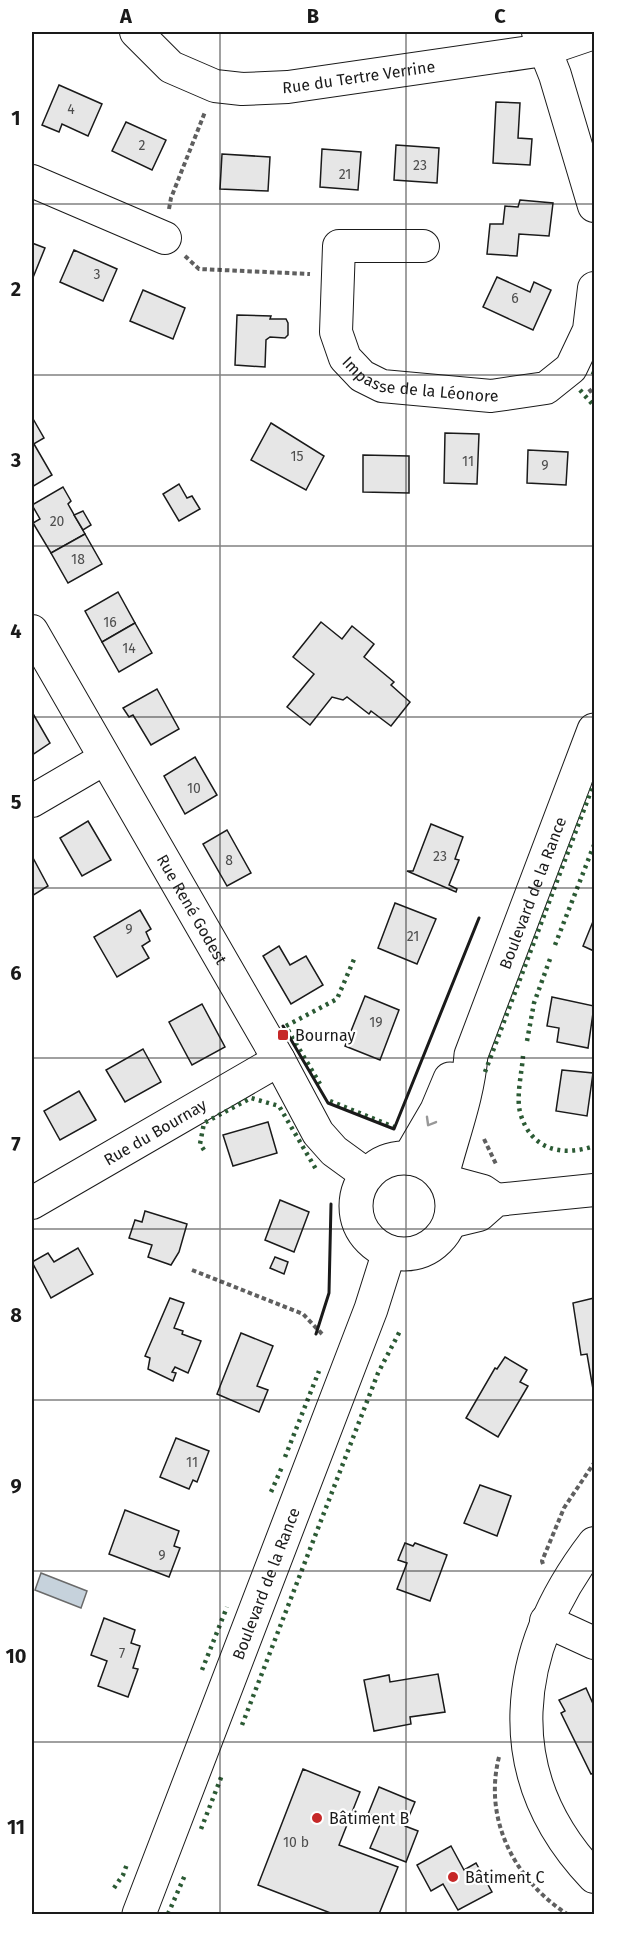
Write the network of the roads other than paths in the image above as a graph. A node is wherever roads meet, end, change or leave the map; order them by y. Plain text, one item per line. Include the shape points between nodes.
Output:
1 (136, 32) edge
2 (594, 33) edge
3 (541, 41) edge
4 (32, 181) edge
5 (594, 206) edge
6 (165, 237) road end
7 (423, 246) dead end
8 (594, 288) edge
9 (32, 631) edge
10 (594, 730) edge
11 (104, 759) junction
12 (32, 801) edge
13 (471, 1055) junction
14 (279, 1060) junction
15 (410, 1158) junction
16 (367, 1175) junction
17 (444, 1179) junction
18 (594, 1190) edge
19 (496, 1200) junction
20 (32, 1203) edge
21 (450, 1222) junction
22 (389, 1252) junction
23 (594, 1543) edge
24 (551, 1610) junction
25 (594, 1643) edge
26 (594, 1877) edge
27 (138, 1914) edge

1 - 3 street, Rue du Tertre Verrine via 171,67 215,86 288,87
2 - 3 street, Rue du Tertre Verrine
3 - 5 street
4 - 6 street
7 - 8 street, Impasse de la Léonore via 339,246 336,332 345,358 362,376 382,386 491,396 546,388 571,368 589,330
9 - 11 street, Rue René Godest
10 - 13 main road, Boulevard de la Rance
11 - 12 street
11 - 14 street, Rue René Godest
13 -> 15 main road, Boulevard de la Rance via 451,1076 438,1110
13 - 17 main road, Boulevard de la Rance via 469,1083 456,1119
14 - 16 street, Rue René Godest via 318,1133 334,1151
14 - 20 street, Rue du Bournay
15 - 16 main road via 379,1164
15 - 17 main road via 426,1163
16 - 22 main road via 359,1188 357,1219 375,1245
17 - 19 street via 483,1191
17 - 21 main road via 453,1208
18 - 19 street
19 - 21 street via 478,1215
21 - 22 main road via 432,1246 404,1254
22 - 27 main road, Boulevard de la Rance via 368,1316
23 - 24 street
24 - 25 street
24 - 26 street via 533,1658 525,1703 529,1754 545,1808 572,1854

